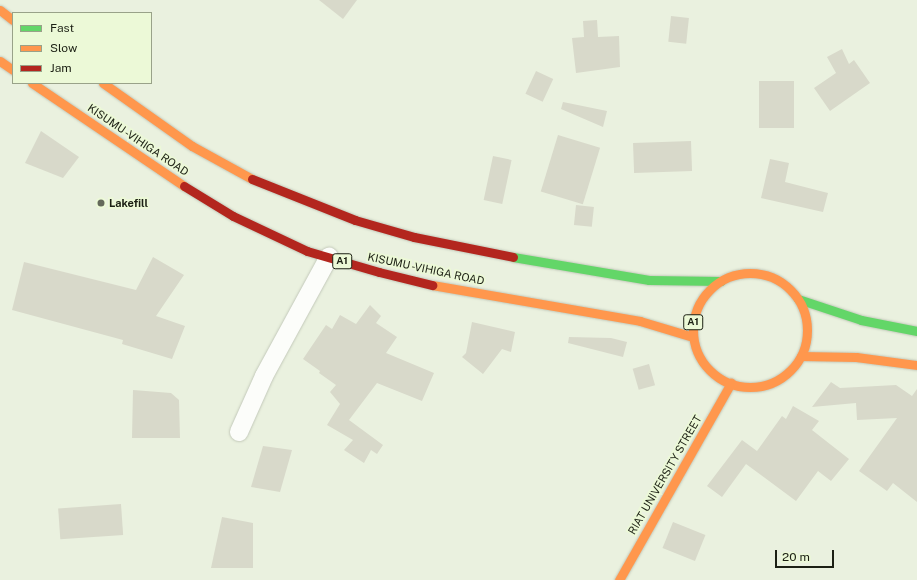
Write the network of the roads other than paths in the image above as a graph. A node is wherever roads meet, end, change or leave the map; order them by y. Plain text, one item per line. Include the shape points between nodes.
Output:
1 (0, 10) edge
2 (12, 19) edge
3 (0, 61) edge
4 (12, 69) edge
5 (33, 84) edge
6 (104, 84) edge
7 (329, 257) junction
8 (721, 281) junction
9 (798, 299) junction
10 (917, 331) edge
11 (693, 337) junction
12 (801, 356) junction
13 (917, 365) edge
14 (731, 383) junction
15 (239, 432) dead end
16 (619, 580) edge

1 - 2 main road
3 - 4 main road
5 - 7 main road, KISUMU -VIHIGA ROAD / A1 via 161,172 233,216 307,251
6 - 8 main road, A1 via 192,146 243,175 355,220 414,238 537,262 649,280
7 - 11 main road, KISUMU -VIHIGA ROAD / A1 via 438,286 640,321
7 - 15 street via 264,376
8 - 9 main road, A1 via 748,272 768,275 785,284
8 - 11 main road, A1 via 712,287 699,303 693,319
9 - 10 main road via 861,320
9 - 12 main road, A1 via 806,317 807,337
11 - 14 main road, A1 via 698,354 708,368 722,380
12 - 13 main road via 856,357
12 - 14 main road, A1 via 789,371 774,381 757,386
14 - 16 main road, RIAT UNIVERSITY STREET

